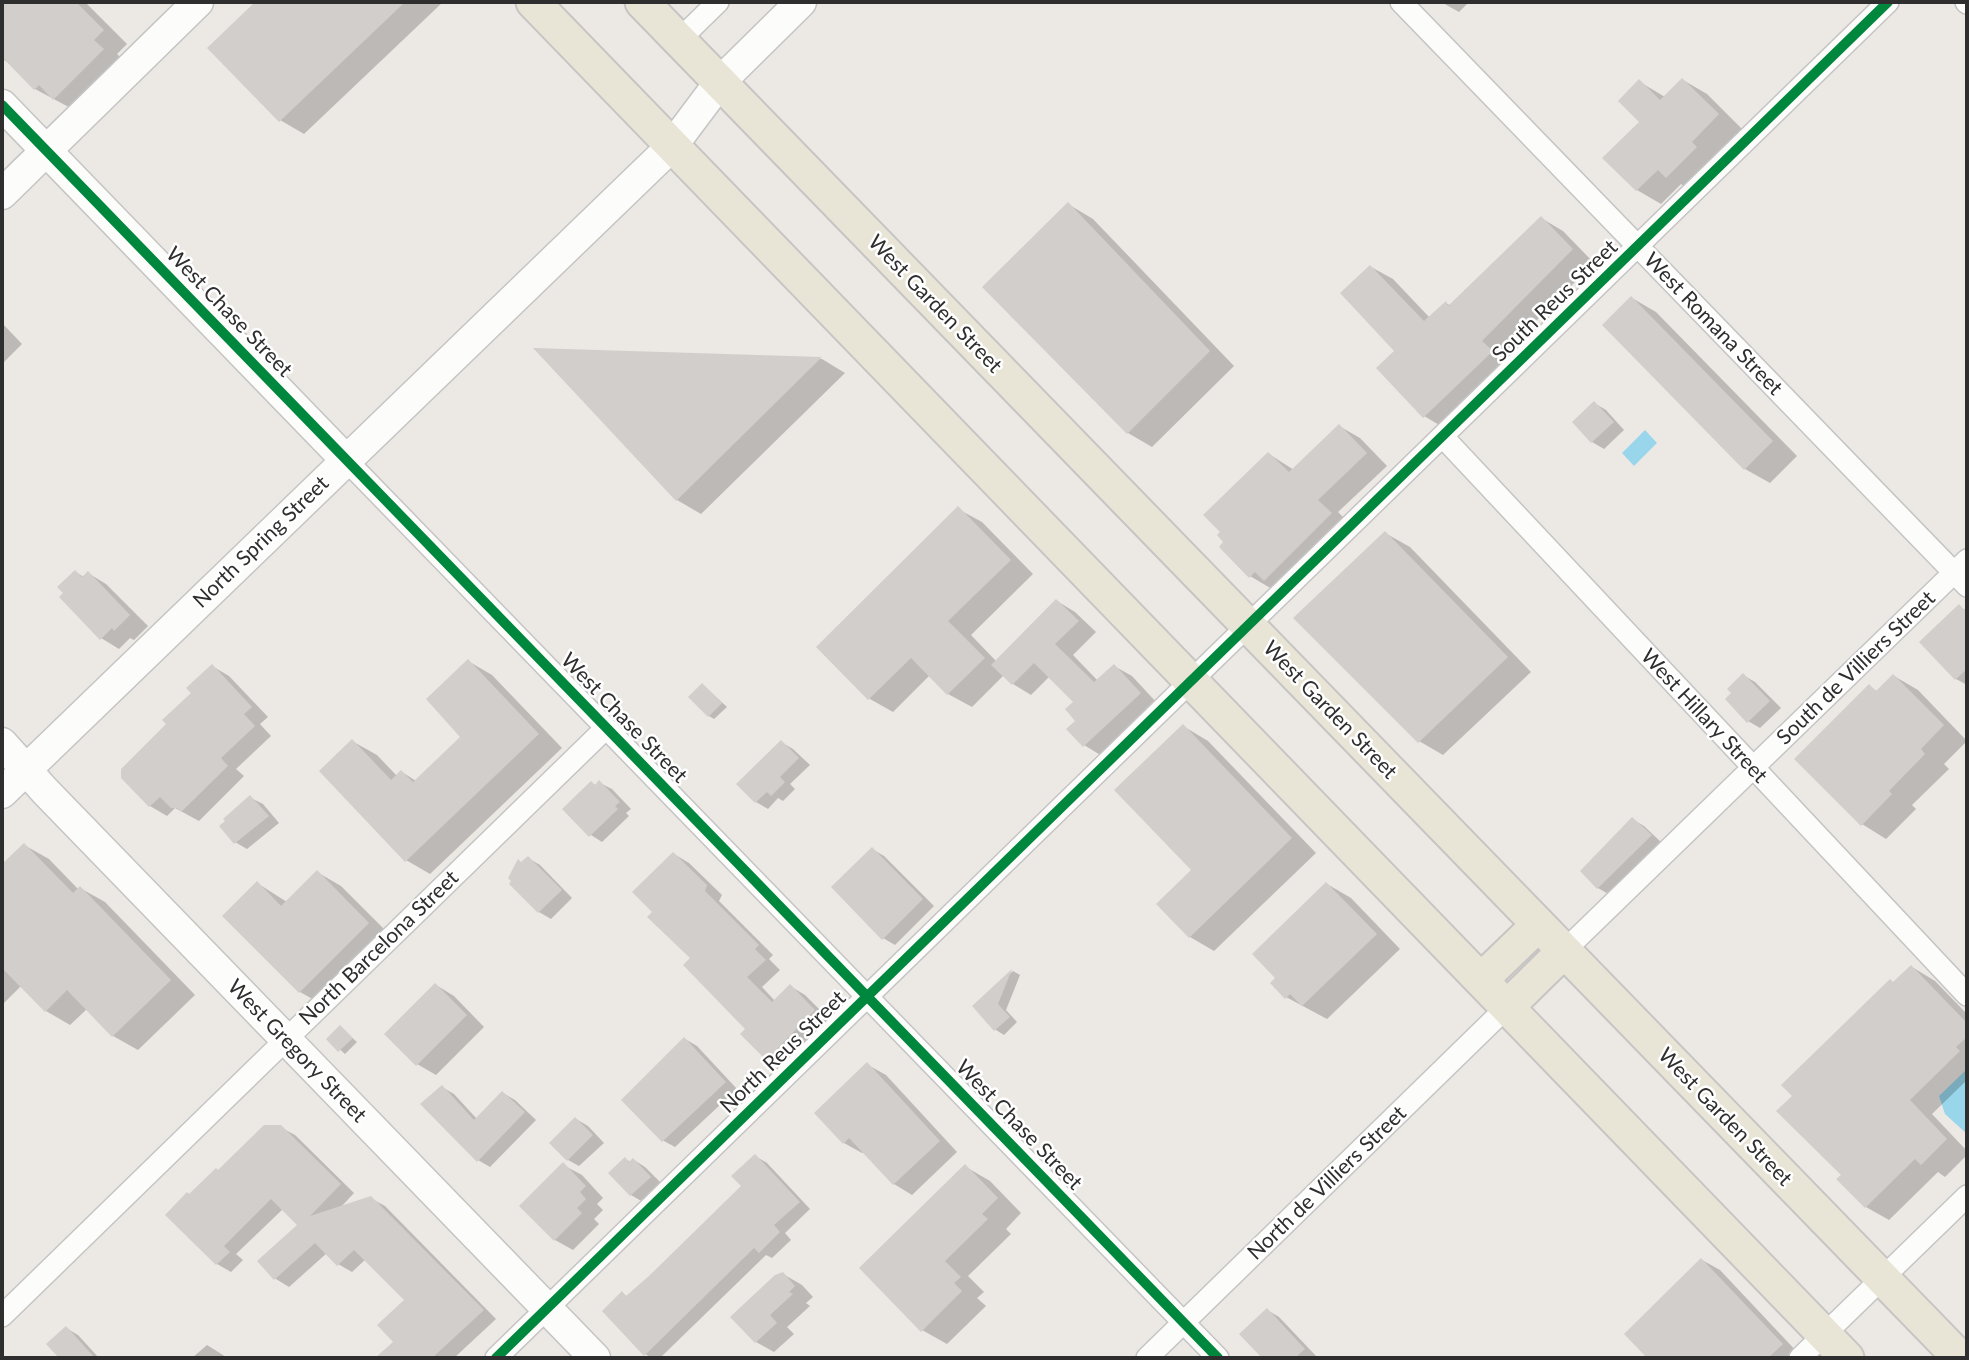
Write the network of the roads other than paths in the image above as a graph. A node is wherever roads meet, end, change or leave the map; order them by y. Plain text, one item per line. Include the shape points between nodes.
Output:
1 (198, 2) edge
2 (533, 2) edge
3 (642, 2) edge
4 (718, 2) edge
5 (801, 2) edge
6 (1401, 2) edge
7 (1888, 2) edge
8 (679, 40) junction
9 (720, 82) junction
10 (2, 105) edge
11 (672, 146) junction
12 (46, 151) junction
13 (2, 194) edge
14 (1639, 247) junction
15 (1443, 437) junction
16 (346, 460) junction
17 (1963, 573) edge
18 (1248, 626) junction
19 (1191, 681) junction
20 (606, 728) junction
21 (2, 743) edge
22 (1753, 768) junction
23 (26, 769) junction
24 (2, 793) edge
25 (1538, 925) junction
26 (1563, 951) junction
27 (1481, 981) junction
28 (1967, 995) edge
29 (868, 996) junction
30 (1507, 1007) junction
31 (286, 1039) junction
32 (1967, 1196) edge
33 (1883, 1278) junction
34 (547, 1309) junction
35 (2, 1316) edge
36 (1184, 1323) junction
37 (1825, 1335) junction
38 (496, 1358) edge
39 (595, 1358) edge
40 (1147, 1358) edge
41 (1218, 1358) edge
42 (1800, 1358) edge
43 (1847, 1358) edge
44 (1960, 1358) edge

1 - 12 street
2 - 11 main road
3 - 8 main road, West Garden Street
4 - 8 street
5 - 9 street, North Spring Street
6 - 14 street, West Romana Street
7 - 14 street, South Reus Street
8 - 9 main road, West Garden Street
9 - 11 street, North Spring Street
9 - 18 main road, West Garden Street
10 - 12 street, West Chase Street
11 - 16 street, North Spring Street
11 - 19 main road
12 - 13 street
12 - 16 street, West Chase Street
14 - 15 street, South Reus Street
14 - 17 street, West Romana Street
15 - 18 street, South Reus Street
15 - 22 street, West Hillary Street
16 - 20 street, West Chase Street
16 - 23 street, North Spring Street
17 - 22 street, South de Villiers Street
18 - 19 street, North Reus Street
18 - 25 main road, West Garden Street
19 - 27 main road
19 - 29 street, North Reus Street
20 - 29 street, West Chase Street
20 - 31 street, North Barcelona Street
21 - 23 street, West Gregory Street
22 - 26 street, South de Villiers Street
22 - 28 street, West Hillary Street
23 - 24 street, North Spring Street
23 - 31 street, West Gregory Street
25 - 26 main road, West Garden Street
25 - 27 main road
26 - 30 main road
26 - 33 main road, West Garden Street
27 - 30 main road
29 - 34 street, North Reus Street
29 - 36 street, West Chase Street
30 - 36 street, North de Villiers Street
30 - 37 main road
31 - 34 street, West Gregory Street
31 - 35 street, North Barcelona Street
32 - 33 street
33 - 37 street
33 - 44 main road, West Garden Street
34 - 38 street, North Reus Street
34 - 39 street, West Gregory Street
36 - 40 street, North de Villiers Street
36 - 41 street, West Chase Street
37 - 42 street
37 - 43 main road

